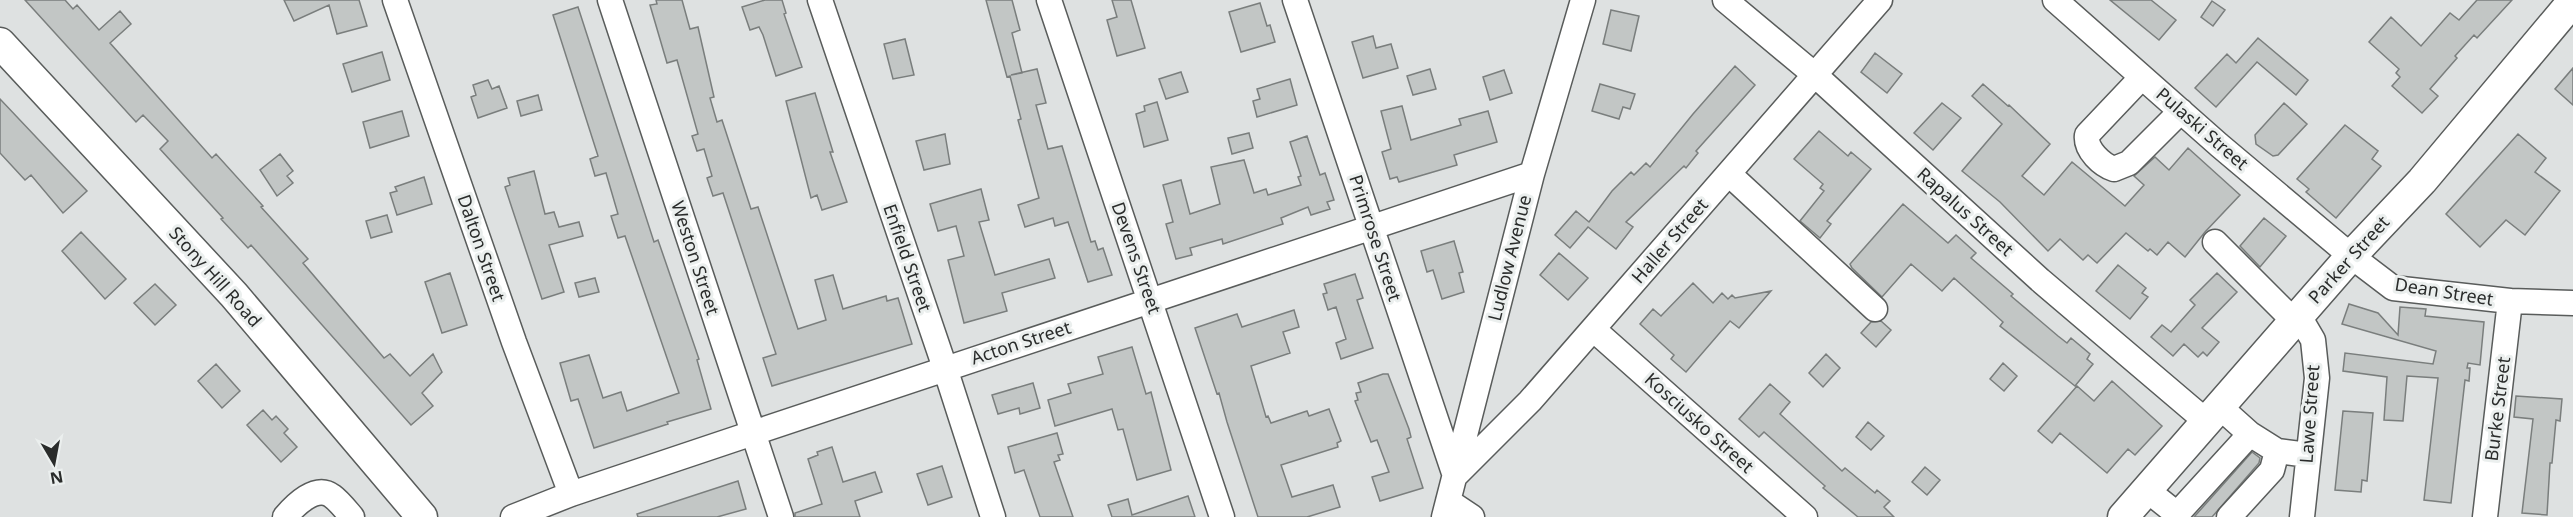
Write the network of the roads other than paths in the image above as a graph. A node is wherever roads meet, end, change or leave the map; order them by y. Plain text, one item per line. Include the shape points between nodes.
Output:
1 (395, 0) edge
2 (610, 0) edge
3 (820, 0) edge
4 (1048, 0) edge
5 (1295, 0) edge
6 (1583, 0) edge
7 (1725, 0) edge
8 (1880, 0) edge
9 (2055, 0) edge
10 (2573, 1) edge
11 (0, 43) edge
12 (1815, 75) junction
13 (2142, 77) junction
14 (2181, 111) junction
15 (1532, 174) junction
16 (1729, 174) junction
17 (1372, 228) junction
18 (2215, 242) dead end
19 (2350, 256) junction
20 (1150, 300) junction
21 (2510, 302) junction
22 (2573, 303) edge
23 (1875, 309) dead end
24 (2297, 318) junction
25 (1593, 329) junction
26 (945, 368) junction
27 (2214, 415) junction
28 (753, 433) junction
29 (2250, 434) junction
30 (2277, 451) junction
31 (2308, 454) junction
32 (1455, 476) junction
33 (2147, 490) junction
34 (572, 494) junction
35 (1446, 509) edge
36 (2177, 516) edge
37 (285, 517) edge
38 (352, 517) edge
39 (422, 517) edge
40 (513, 517) edge
41 (781, 517) edge
42 (993, 517) edge
43 (1222, 517) edge
44 (1472, 517) edge
45 (1805, 517) edge
46 (2123, 517) edge
47 (2229, 517) edge
48 (2302, 517) edge
49 (2485, 517) edge

1 - 34 street, Dalton Street via 514,342
2 - 28 street, Weston Street
3 - 26 street, Enfield Street
4 - 20 street, Devens Street
5 - 17 street, Primrose Street
6 - 15 street, Ludlow Avenue
7 - 12 street, Rapalus Street
8 - 12 street, Haller Street
9 - 13 street, Pulaski Street
10 - 19 main road, Parker Street via 2422,181
11 - 39 main road, Stony Hill Road via 234,295
12 - 16 street, Haller Street
12 - 27 street, Rapalus Street via 2040,280
13 - 14 street, Pulaski Street
13 - 14 street via 2087,135 2090,150 2107,167 2114,169 2129,163
14 - 19 street, Pulaski Street
15 - 17 street, Acton Street
15 - 32 street, Ludlow Avenue
16 - 23 street
16 - 25 street, Haller Street
17 - 20 street, Acton Street
17 - 32 street, Primrose Street
18 - 24 street, Lawe Street
19 - 21 street, Dean Street via 2393,288
19 - 24 main road, Parker Street
20 - 26 street, Acton Street
20 - 43 street, Devens Street
21 - 22 street, Dean Street
21 - 49 street, Burke Street
24 - 27 main road, Parker Street
24 - 31 street, Lawe Street via 2313,340 2317,378
25 - 32 street, Haller Street
25 - 45 street, Kosciusko Street
26 - 28 street, Acton Street
26 - 42 street, Enfield Street
27 - 29 street, Rapalus Street
27 - 33 main road, Parker Street
28 - 34 street, Acton Street
28 - 41 street, Weston Street
29 - 30 street, Rapalus Street
29 - 36 street
30 - 31 street
30 - 47 street via 2272,470
31 - 48 street, Lawe Street
32 - 35 street, Ludlow Avenue
33 - 36 street
33 - 46 main road, Parker Street
34 - 40 street, Acton Street
35 - 44 street
37 - 38 street via 313,493 321,492 332,495

